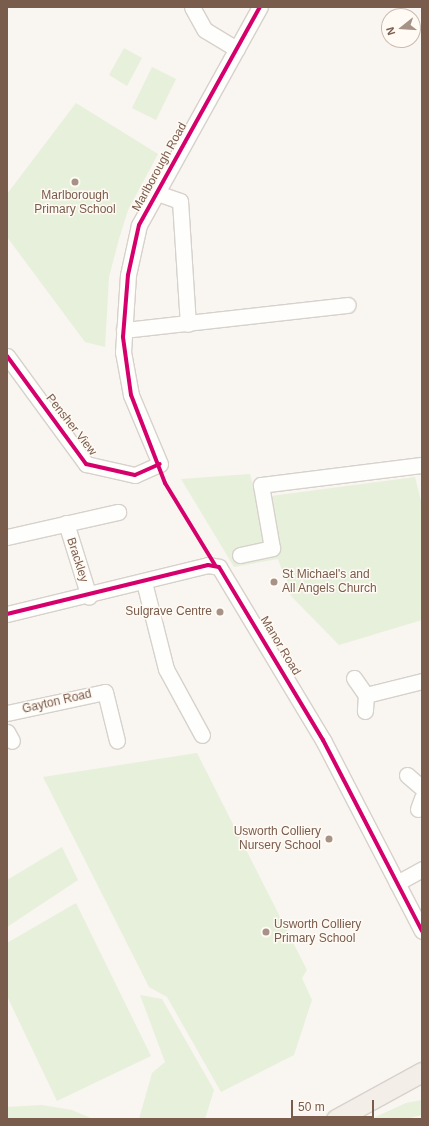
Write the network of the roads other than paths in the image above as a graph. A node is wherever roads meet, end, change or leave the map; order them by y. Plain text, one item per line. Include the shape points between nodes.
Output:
1 (192, 7) edge
2 (260, 7) edge
3 (237, 48) junction
4 (157, 193) junction
5 (348, 305) dead end
6 (188, 324) junction
7 (124, 330) junction
8 (7, 356) edge
9 (160, 464) joint
10 (422, 465) edge
11 (118, 512) dead end
12 (66, 523) junction
13 (7, 537) edge
14 (240, 555) dead end
15 (144, 582) junction
16 (89, 597) junction
17 (7, 614) edge
18 (354, 678) dead end
19 (422, 682) edge
20 (366, 695) junction
21 (365, 711) dead end
22 (7, 713) edge
23 (202, 735) dead end
24 (117, 741) dead end
25 (407, 775) dead end
26 (422, 788) edge
27 (422, 869) edge
28 (397, 883) junction
29 (422, 931) edge
30 (422, 1072) edge
31 (336, 1119) edge

1 - 3 street via 205,30
2 - 3 street, Marlborough Road
3 - 4 street, Marlborough Road
4 - 6 street via 180,201
4 - 7 street, Marlborough Road via 139,225 128,275
5 - 6 street
6 - 7 street
7 - 9 street, Marlborough Road via 123,352 131,395
8 - 9 street, Pensher View via 86,464 135,475
10 - 14 street via 261,485 272,548
11 - 12 street, Brackley
12 - 13 street, Brackley
12 - 16 street, Brackley
15 - 16 street, Manor Road
15 - 23 street via 166,669
15 - 28 street, Manor Road via 208,565 219,567 297,694
16 - 17 street, Manor Road
18 - 20 street
19 - 20 street
20 - 21 street
22 - 24 street, Gayton Road via 105,692
25 - 26 street
27 - 28 street
28 - 29 street, Manor Road
30 - 31 main road

